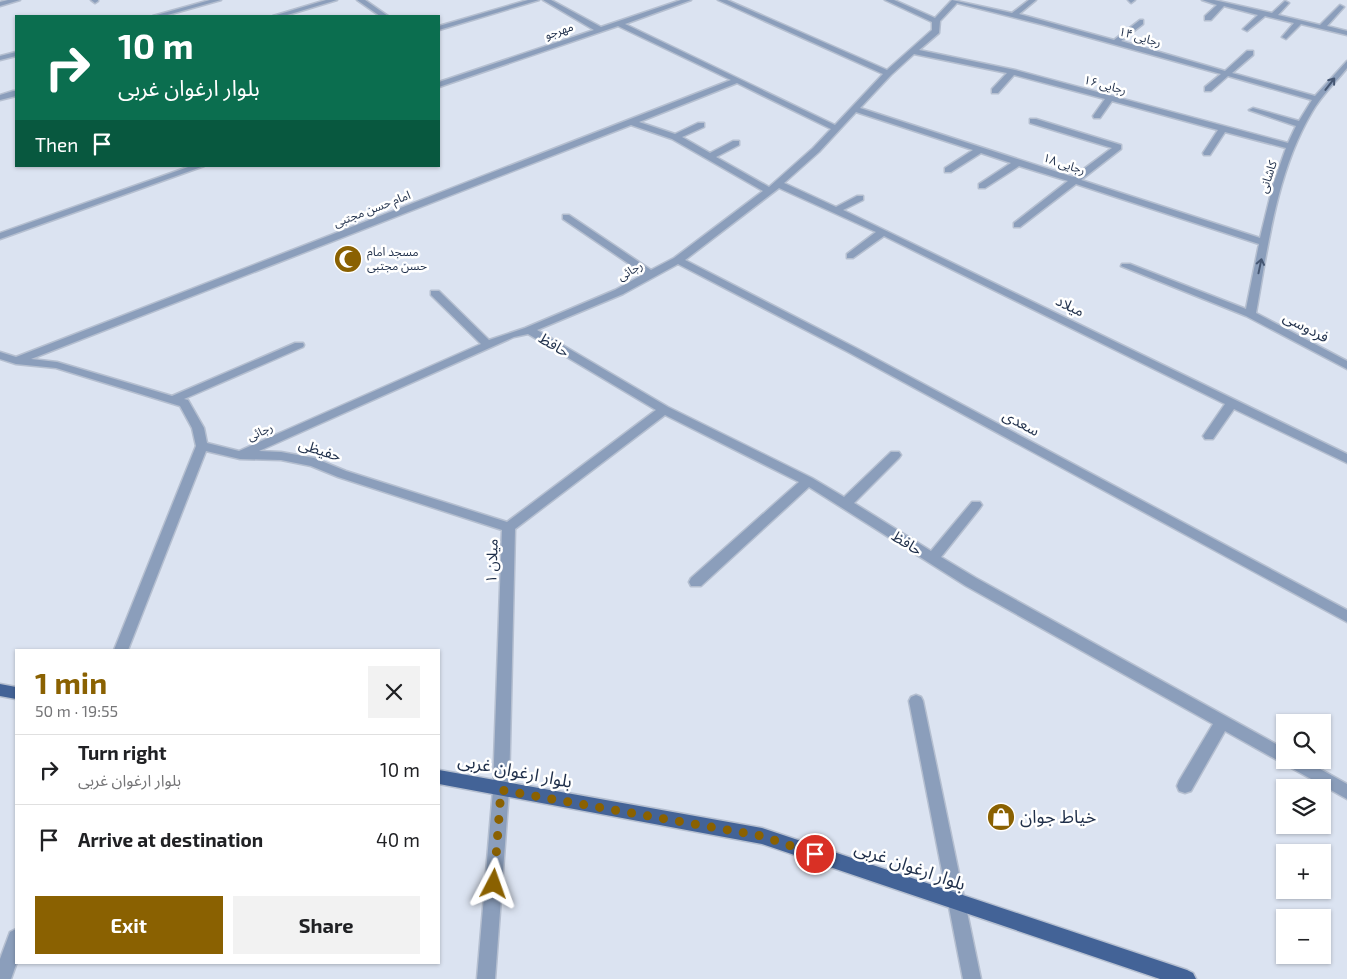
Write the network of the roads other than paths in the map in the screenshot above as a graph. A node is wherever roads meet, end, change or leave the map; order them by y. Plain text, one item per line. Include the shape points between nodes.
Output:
1 (17, 0) edge
2 (218, 0) edge
3 (334, 0) edge
4 (360, 0) edge
5 (536, 0) edge
6 (546, 0) edge
7 (688, 0) edge
8 (721, 0) edge
9 (888, 0) edge
10 (1033, 0) edge
11 (1204, 0) edge
12 (1242, 0) edge
13 (956, 1) edge
14 (1217, 2) edge
15 (1285, 3) dead end
16 (0, 4) edge
17 (1236, 7) junction
18 (1340, 8) dead end
19 (1263, 14) junction
20 (161, 15) edge
21 (282, 15) edge
22 (382, 15) edge
23 (1014, 15) junction
24 (1273, 16) junction
25 (1208, 18) dead end
26 (936, 21) junction
27 (1140, 22) dead end
28 (1299, 22) junction
29 (619, 24) junction
30 (1322, 27) junction
31 (440, 28) edge
32 (1247, 29) dead end
33 (600, 30) junction
34 (1347, 33) edge
35 (1286, 37) dead end
36 (1116, 42) junction
37 (912, 51) junction
38 (1250, 53) dead end
39 (15, 54) edge
40 (0, 58) edge
41 (1347, 63) edge
42 (1012, 72) junction
43 (888, 74) junction
44 (1228, 74) junction
45 (736, 81) junction
46 (440, 85) edge
47 (1208, 89) dead end
48 (996, 91) dead end
49 (15, 93) edge
50 (0, 98) edge
51 (1110, 98) junction
52 (1318, 99) junction
53 (855, 109) junction
54 (1253, 110) dead end
55 (1097, 116) dead end
56 (1033, 121) dead end
57 (631, 122) junction
58 (701, 124) dead end
59 (1302, 125) junction
60 (835, 128) junction
61 (1222, 129) junction
62 (675, 137) junction
63 (736, 143) dead end
64 (1291, 147) junction
65 (980, 150) junction
66 (1207, 152) dead end
67 (710, 157) junction
68 (1019, 162) junction
69 (197, 167) edge
70 (948, 170) dead end
71 (1077, 181) junction
72 (982, 186) dead end
73 (773, 187) junction
74 (860, 198) dead end
75 (836, 211) junction
76 (566, 217) dead end
77 (1017, 225) dead end
78 (883, 232) junction
79 (0, 236) edge
80 (1266, 243) junction
81 (850, 256) dead end
82 (678, 260) junction
83 (1126, 266) dead end
84 (650, 274) junction
85 (435, 293) dead end
86 (1250, 314) junction
87 (529, 330) junction
88 (299, 345) dead end
89 (488, 345) junction
90 (0, 355) edge
91 (16, 361) junction
92 (1347, 366) edge
93 (172, 400) junction
94 (1233, 402) junction
95 (664, 410) junction
96 (1209, 436) dead end
97 (202, 446) junction
98 (240, 455) junction
99 (895, 455) dead end
100 (1347, 459) edge
101 (808, 481) junction
102 (845, 504) junction
103 (976, 505) dead end
104 (509, 527) junction
105 (932, 558) junction
106 (696, 582) dead end
107 (1347, 617) edge
108 (121, 649) edge
109 (0, 690) edge
110 (15, 693) edge
111 (916, 701) dead end
112 (1222, 722) junction
113 (1276, 752) edge
114 (1306, 769) edge
115 (440, 776) edge
116 (1185, 786) dead end
117 (501, 790) junction
118 (1347, 792) edge
119 (955, 902) junction
120 (15, 941) edge
121 (2, 979) edge
122 (486, 979) edge
123 (972, 979) edge
124 (1187, 979) edge

1 - 16 street
2 - 20 street
3 - 21 street
4 - 22 street
5 - 31 street
6 - 33 street
7 - 29 street, مهرجو
8 - 43 street
9 - 26 street
10 - 23 street
11 - 14 street
12 - 17 street
13 - 23 street, رجایی ۱۴
13 - 26 street, رجائی
14 - 17 street
14 - 25 street
15 - 24 street
17 - 19 street
18 - 30 street
19 - 24 street
19 - 32 street
23 - 36 street, رجایی ۱۴
24 - 28 street
26 - 37 street, رجائی via 936,31
27 - 36 street
28 - 30 street
28 - 35 street
29 - 33 street, مهرجو
29 - 45 street via 685,53
30 - 34 street
33 - 46 street, مهرجو
36 - 44 street, رجایی ۱۴
37 - 42 street, رجایی ۱۶
37 - 43 street, رجائی
38 - 44 street
39 - 40 street
52 -> 41 street, کاشانی
42 - 48 street
42 - 51 street, رجایی ۱۶
43 - 53 street, رجائی
44 - 47 street
44 - 52 street, رجایی ۱۴
45 - 57 street, امام حسن مجتبی
45 - 60 street
49 - 50 street
51 - 55 street
51 - 61 street, رجایی ۱۶
52 - 59 street, کاشانی
53 - 60 street, رجائی
53 - 65 street, رجایی ۱۸
54 - 59 street
56 - 71 street via 1118,147
57 - 62 street, میلاد
57 - 91 street, امام حسن مجتبی
58 - 62 street
59 - 64 street, کاشانی
60 - 73 street, رجائی via 816,150
61 - 64 street, رجایی ۱۶
61 - 66 street
62 - 67 street, میلاد
63 - 67 street
64 - 80 street, کاشانی via 1275,193
65 - 68 street, رجایی ۱۸
65 - 70 street
67 - 73 street, میلاد
68 - 71 street, رجایی ۱۸
68 - 72 street
69 - 79 street
71 - 77 street
71 - 80 street, رجایی ۱۸
73 - 75 street, میلاد
73 - 82 street, رجائی
74 - 75 street
75 - 78 street, میلاد
76 - 84 street
78 - 81 street
78 - 94 street, میلاد
86 -> 80 street, کاشانی
82 - 84 street, رجائی
82 - 107 street, سعدی via 852,350
83 - 86 street, فردوسی
84 - 87 street, رجائی via 619,292
85 - 89 street
86 - 92 street, فردوسی
87 - 89 street, رجائی
87 - 95 street, حافظ
88 - 93 street
89 - 98 street, رجائی
90 - 91 street
91 - 93 street via 56,365
93 - 97 street via 184,403 192,414
94 - 96 street
94 - 100 street, میلاد
95 - 101 street, حافظ
95 - 104 street, میلان ۱
97 - 98 street, حفیظی
97 - 108 street
98 - 104 street, حفیظی via 281,456 314,462 342,474
99 - 102 street
101 - 102 street, حافظ
101 - 106 street
102 - 105 street, حافظ
103 - 105 street
104 - 117 street, میلان ۱
105 - 112 street, حافظ
109 - 110 main road
111 - 119 street
112 - 113 street, حافظ
112 - 116 street
114 - 118 street
115 - 117 main road, بلوار ارغوان غربی
117 - 119 main road, بلوار ارغوان غربی via 762,836
117 - 122 street, میلان ۱
119 - 123 street
119 - 124 main road, بلوار ارغوان غربی
120 - 121 street

